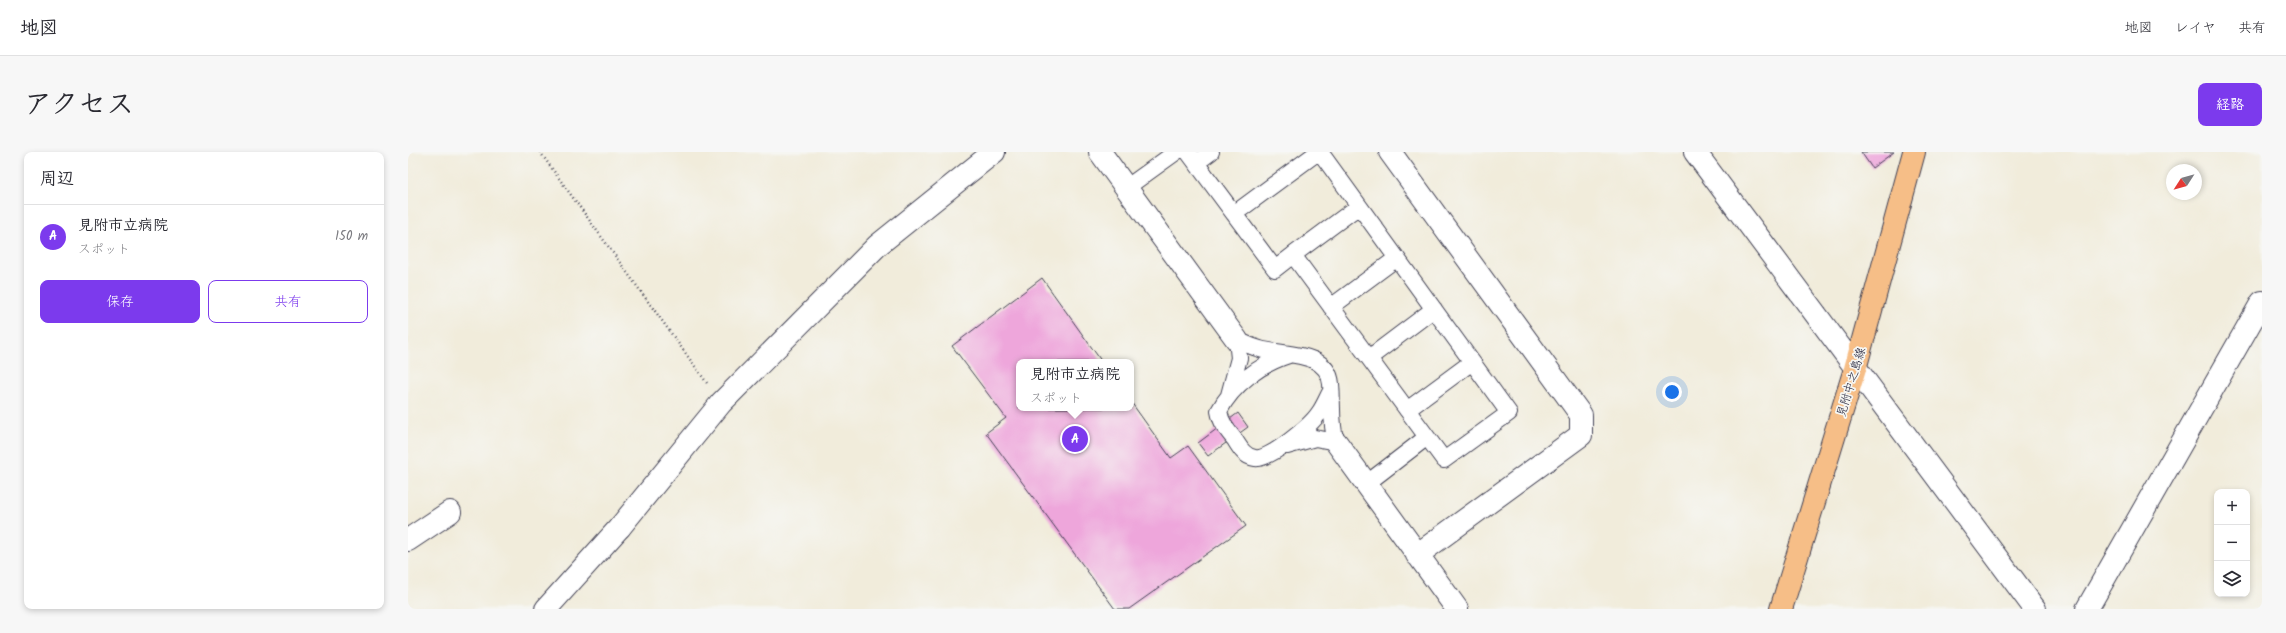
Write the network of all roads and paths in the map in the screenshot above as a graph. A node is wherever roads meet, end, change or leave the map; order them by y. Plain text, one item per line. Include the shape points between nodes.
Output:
1 (540, 152) edge
2 (994, 152) edge
3 (1100, 152) edge
4 (1176, 152) edge
5 (1211, 152) edge
6 (1319, 152) edge
7 (1390, 152) edge
8 (1695, 152) edge
9 (1914, 152) edge
10 (1192, 157) edge
11 (1126, 188) junction
12 (1359, 206) junction
13 (1234, 214) junction
14 (1293, 255) junction
15 (1397, 258) junction
16 (2262, 302) edge
17 (1331, 307) junction
18 (1434, 309) junction
19 (1237, 340) junction
20 (1289, 354) junction
21 (1368, 358) junction
22 (1472, 362) junction
23 (1855, 369) junction
24 (1331, 391) junction
25 (1229, 396) junction
26 (722, 403) junction
27 (1407, 410) junction
28 (1427, 437) junction
29 (1336, 442) junction
30 (1275, 451) junction
31 (1366, 484) junction
32 (450, 512) dead end
33 (408, 540) edge
34 (1417, 555) junction
35 (546, 609) edge
36 (1457, 609) edge
37 (1780, 609) edge
38 (2035, 609) edge
39 (2087, 609) edge

1 - 26 path
2 - 26 street via 878,245
3 - 11 street
4 - 11 lane
5 - 10 lane
6 - 12 lane
6 - 13 lane
7 - 34 street via 1581,415 1581,435
8 - 23 street
9 - 23 main road, 見附中之島線
10 - 13 lane
11 - 19 street
12 - 14 lane
12 - 15 lane
13 - 14 lane via 1275,269
14 - 17 lane
15 - 17 lane
15 - 18 lane
16 - 39 street
17 - 21 lane
18 - 21 lane
18 - 22 lane
19 - 20 lane via 1259,349
19 - 25 lane via 1239,358
20 - 24 lane via 1298,354 1319,364 1331,382
20 - 25 lane via 1259,369
21 - 27 lane
22 - 27 lane
22 - 28 lane via 1509,413 1444,460
23 - 37 main road, 見附中之島線
23 - 38 street
24 - 29 lane via 1332,427
24 - 30 lane via 1319,413
25 - 30 lane via 1219,411 1221,422 1246,455 1262,458
26 - 35 street via 620,527
27 - 28 lane
28 - 31 lane
29 - 30 lane via 1315,438
29 - 31 street
31 - 34 street
32 - 33 street
34 - 36 street

